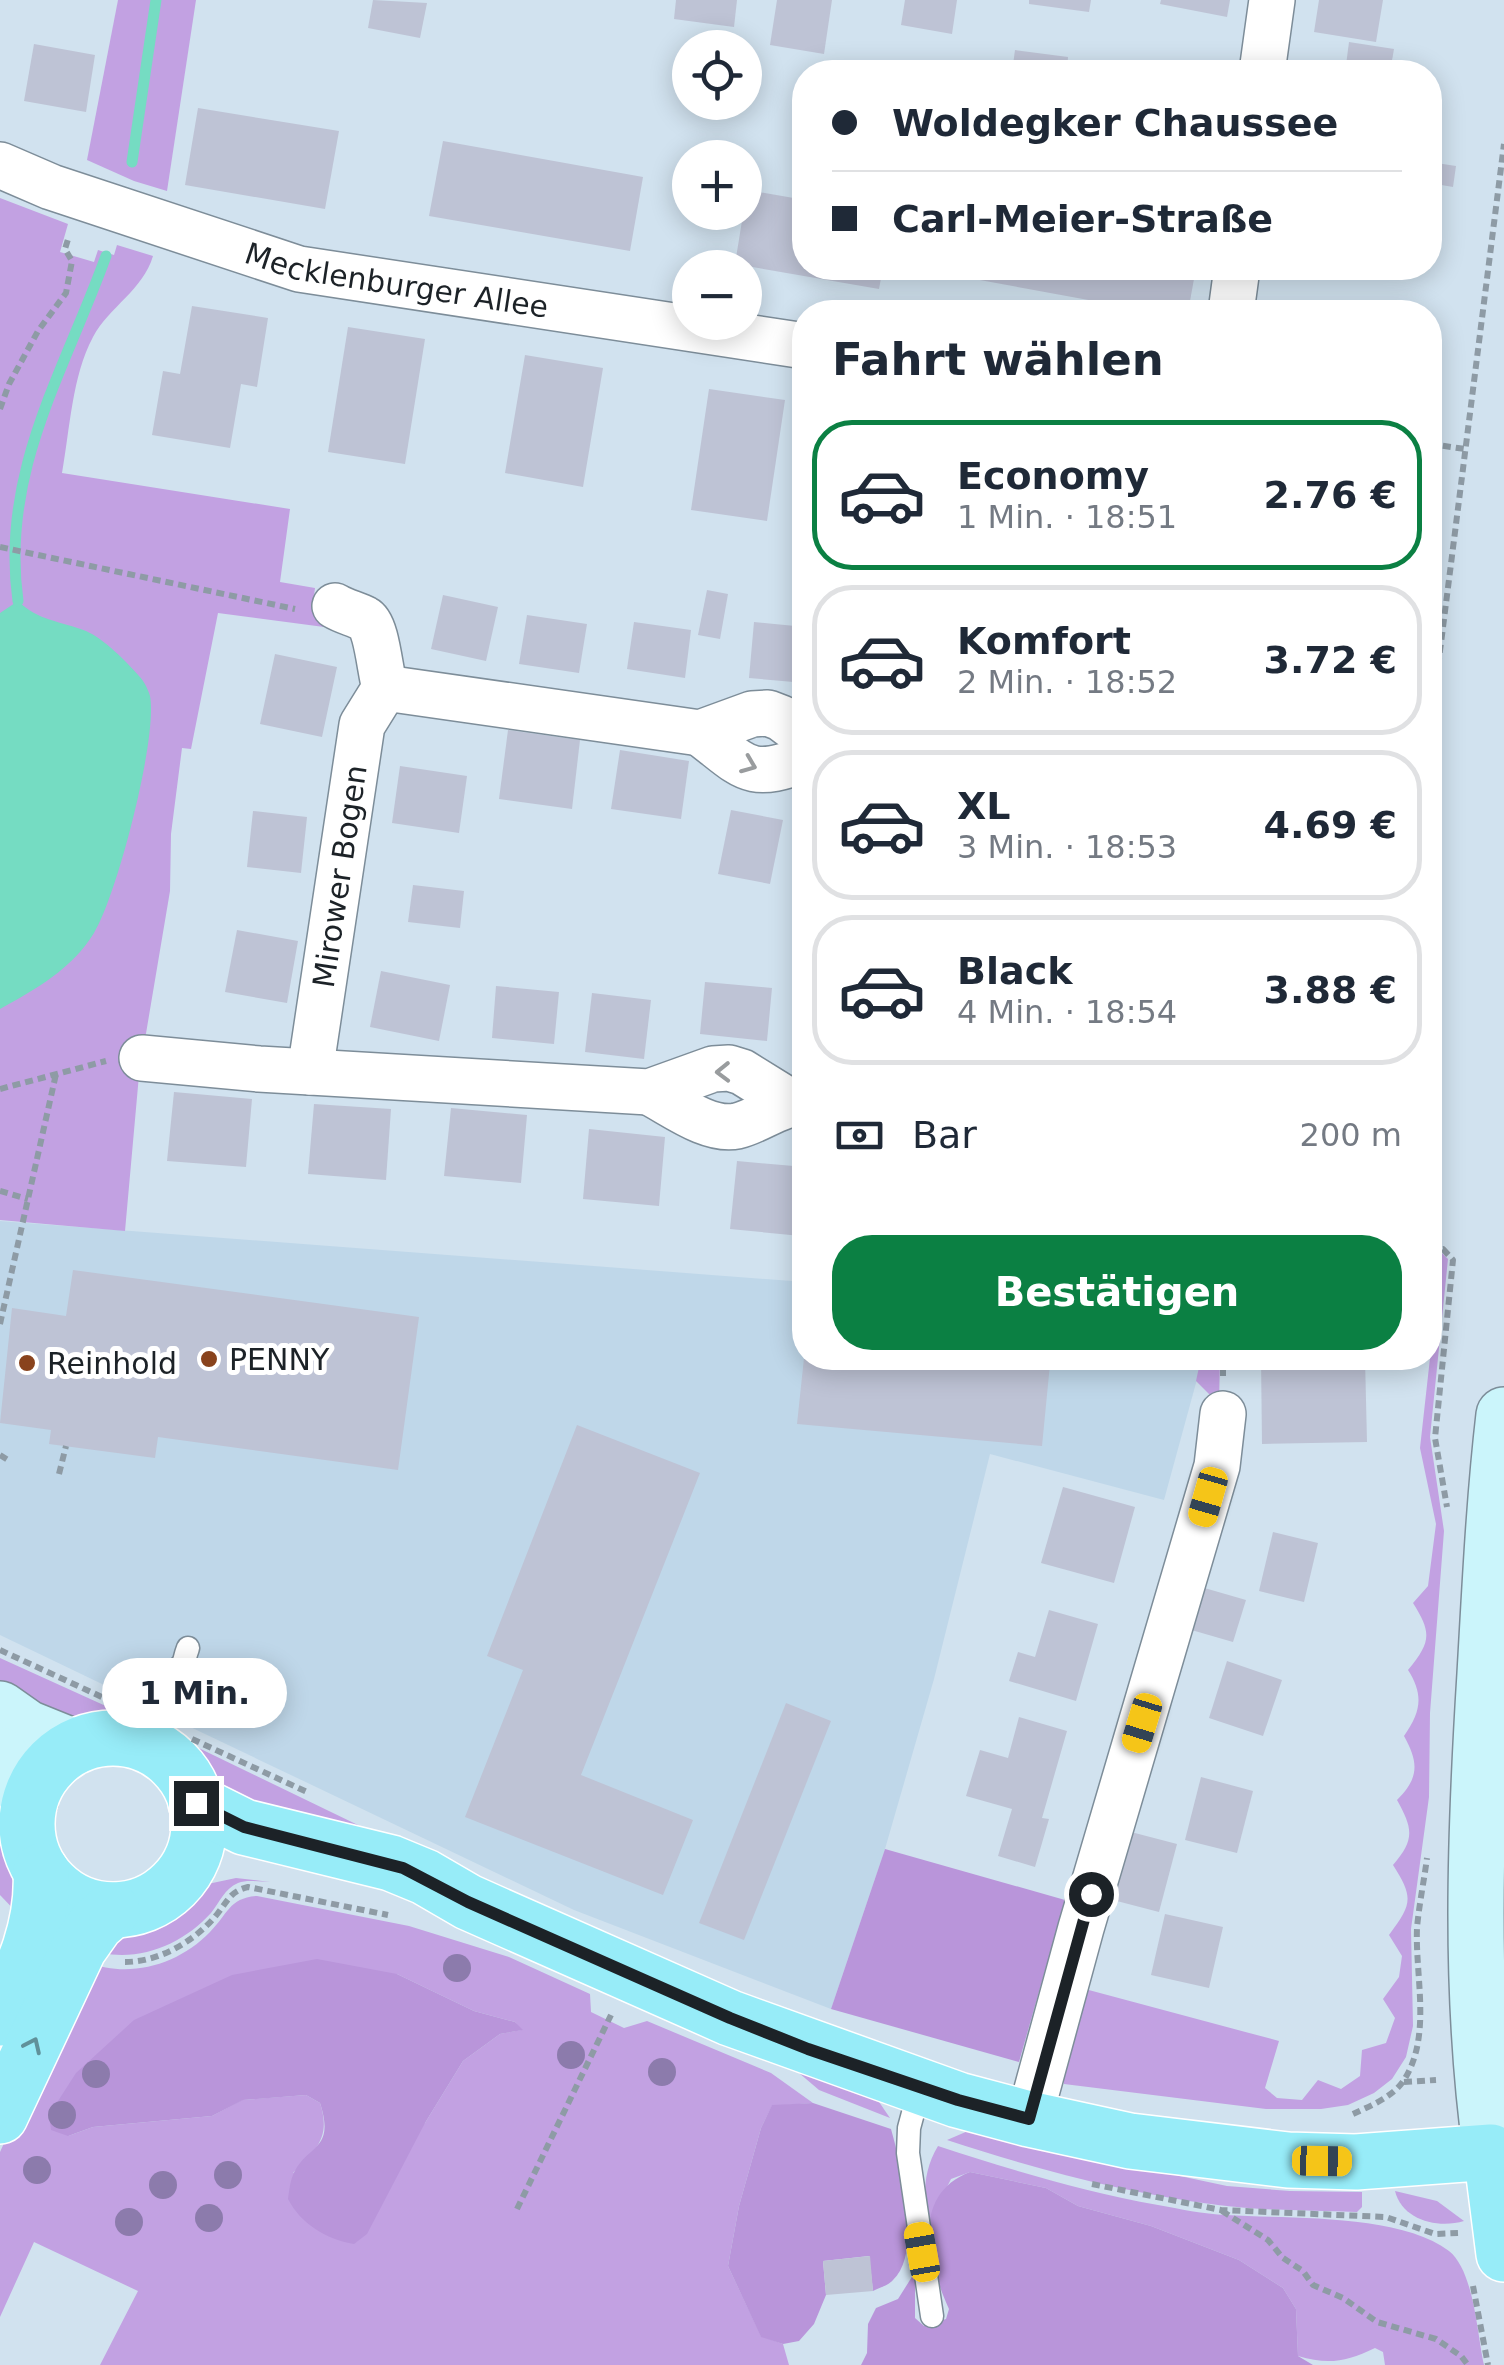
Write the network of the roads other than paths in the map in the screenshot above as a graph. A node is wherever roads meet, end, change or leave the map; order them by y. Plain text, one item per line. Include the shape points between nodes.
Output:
1 (1272, 0) edge
2 (1264, 60) edge
3 (0, 164) edge
4 (792, 344) edge
5 (335, 606) road end
6 (385, 688) junction
7 (792, 726) edge
8 (700, 732) junction
9 (792, 764) edge
10 (142, 1058) road end
11 (310, 1072) junction
12 (792, 1105) edge
13 (1223, 1414) dead end
14 (1504, 1416) edge
15 (184, 1657) dead end
16 (0, 1708) edge
17 (135, 1731) junction
18 (0, 1754) edge
19 (30, 1802) junction
20 (196, 1803) junction
21 (185, 1870) junction
22 (41, 1871) junction
23 (468, 1902) junction
24 (112, 1910) junction
25 (0, 2018) edge
26 (920, 2087) junction
27 (0, 2116) edge
28 (1029, 2119) junction
29 (1497, 2152) edge
30 (1479, 2259) edge
31 (932, 2316) dead end

1 - 2 street
3 - 4 street, Mecklenburger Allee via 299,268
5 - 6 street via 374,628
6 - 8 street
6 - 11 street, Mirower Bogen via 362,725
7 - 8 street via 768,713 752,714
8 -> 9 street via 758,772
10 - 11 street
11 - 12 street via 649,1092 723,1127
13 - 28 street via 1218,1466
14 - 29 main road via 1476,1856 1479,2055
15 - 17 lane via 181,1683
16 - 17 main road via 28,1728
17 - 19 main road via 47,1769
17 - 20 main road via 178,1768
18 - 19 main road
19 - 22 main road via 28,1837
20 - 21 main road via 197,1838
20 - 23 main road via 244,1827 391,1864
21 - 23 main road via 234,1864 420,1900
21 - 24 main road via 160,1896
22 - 24 main road via 73,1900
22 - 25 main road via 37,1930
23 - 26 main road via 730,2018
27 -> 24 main road via 80,1948
26 - 28 main road
26 - 31 lane via 908,2153
28 - 29 main road via 1130,2141 1288,2160
29 - 30 main road

